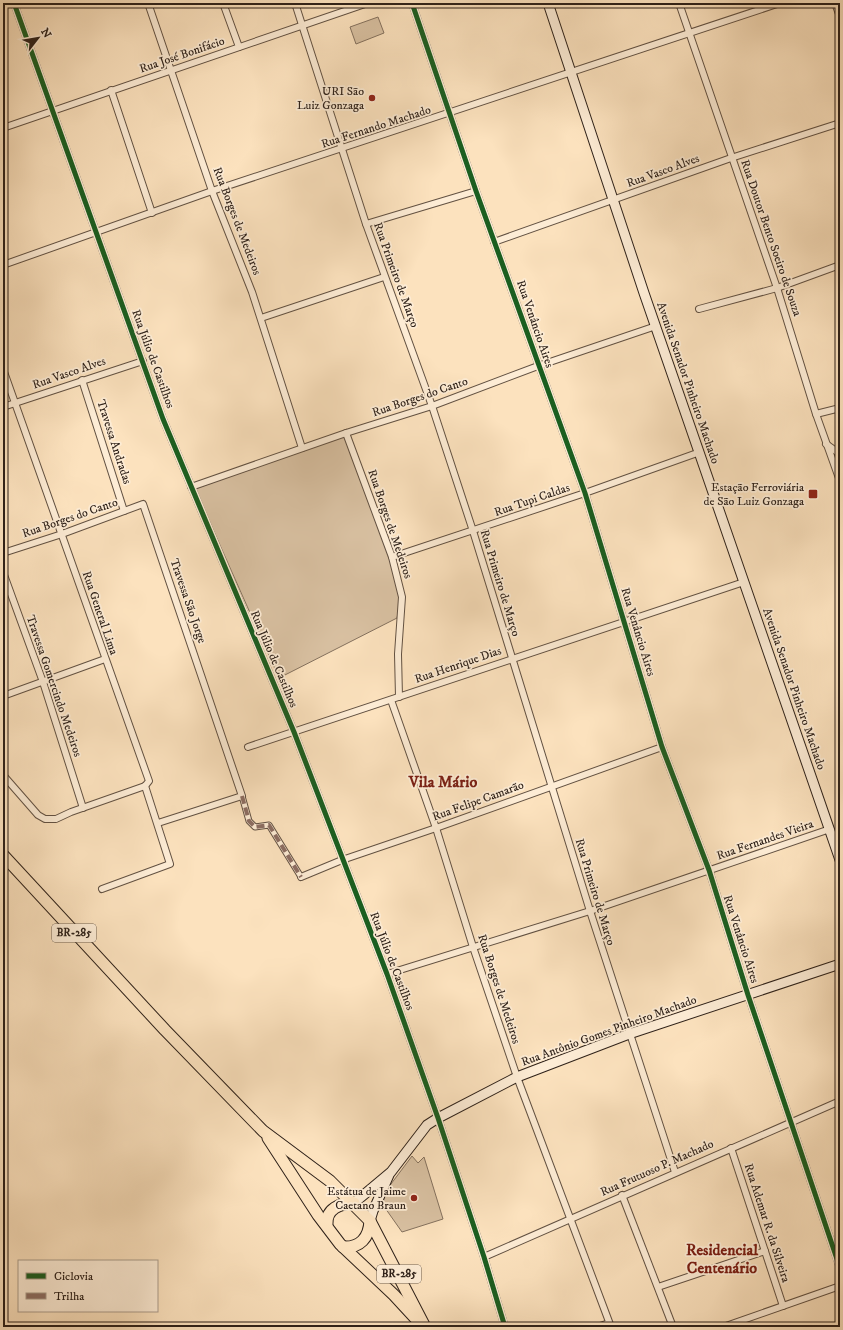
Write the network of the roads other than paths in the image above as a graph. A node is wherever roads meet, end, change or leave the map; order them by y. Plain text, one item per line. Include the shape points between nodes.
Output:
1 (14, 3) edge
2 (148, 3) edge
3 (223, 3) edge
4 (295, 3) edge
5 (368, 3) edge
6 (412, 3) edge
7 (548, 3) edge
8 (679, 3) edge
9 (780, 3) edge
10 (835, 3) edge
11 (840, 17) edge
12 (303, 25) junction
13 (689, 34) junction
14 (239, 47) junction
15 (171, 70) junction
16 (572, 72) junction
17 (112, 90) junction
18 (53, 111) junction
19 (450, 114) junction
20 (840, 123) edge
21 (3, 128) edge
22 (342, 149) junction
23 (731, 158) junction
24 (476, 191) junction
25 (212, 192) junction
26 (614, 201) junction
27 (152, 212) junction
28 (366, 224) junction
29 (96, 233) junction
30 (494, 242) junction
31 (3, 265) edge
32 (840, 265) edge
33 (384, 277) junction
34 (778, 288) junction
35 (699, 309) dead end
36 (261, 318) junction
37 (656, 326) junction
38 (143, 361) junction
39 (538, 366) junction
40 (3, 368) edge
41 (82, 380) junction
42 (16, 403) junction
43 (432, 406) junction
44 (3, 407) edge
45 (840, 408) edge
46 (816, 414) junction
47 (346, 433) junction
48 (826, 444) junction
49 (302, 448) junction
50 (700, 452) junction
51 (840, 454) edge
52 (840, 481) edge
53 (191, 487) junction
54 (585, 493) junction
55 (143, 504) joint
56 (124, 511) junction
57 (474, 531) junction
58 (62, 534) junction
59 (3, 553) edge
60 (392, 557) junction
61 (3, 572) edge
62 (744, 582) junction
63 (625, 621) junction
64 (512, 659) junction
65 (105, 660) junction
66 (43, 682) junction
67 (3, 696) edge
68 (399, 697) junction
69 (391, 700) junction
70 (294, 732) junction
71 (662, 746) junction
72 (248, 747) dead end
73 (3, 775) edge
74 (145, 786) junction
75 (551, 786) junction
76 (242, 796) junction
77 (83, 808) junction
78 (158, 823) junction
79 (436, 828) junction
80 (830, 830) junction
81 (3, 855) edge
82 (342, 860) junction
83 (840, 860) edge
84 (709, 870) junction
85 (301, 877) joint
86 (102, 889) dead end
87 (590, 911) junction
88 (473, 947) junction
89 (840, 964) edge
90 (387, 974) junction
91 (748, 995) junction
92 (628, 1034) junction
93 (517, 1077) junction
94 (840, 1101) edge
95 (438, 1118) junction
96 (791, 1122) junction
97 (263, 1131) junction
98 (731, 1148) junction
99 (391, 1172) junction
100 (675, 1172) junction
101 (622, 1195) junction
102 (354, 1203) junction
103 (571, 1219) junction
104 (370, 1222) junction
105 (327, 1224) junction
106 (343, 1247) junction
107 (765, 1251) junction
108 (838, 1252) edge
109 (484, 1257) junction
110 (840, 1268) edge
111 (840, 1286) edge
112 (658, 1288) junction
113 (783, 1306) junction
114 (610, 1325) edge
115 (424, 1327) edge
116 (505, 1327) edge
117 (597, 1327) edge
118 (673, 1327) edge
119 (723, 1327) edge

1 - 18 street, Rua Júlio de Castilhos
2 - 15 street, Rua Borges de Medeiros
3 - 14 street
4 - 12 street, Rua Primeiro de Março
5 - 12 street, Rua José Bonifácio
6 - 19 street, Rua Venâncio Aires
7 - 16 main road, Avenida Senador Pinheiro Machado
8 - 13 street, Rua Doutor Bento Soeiro de Souza
9 - 13 street, Rua Fernando Machado
10 - 11 street
12 - 14 street, Rua José Bonifácio
12 - 22 street, Rua Primeiro de Março
13 - 16 street, Rua Fernando Machado
13 - 23 street, Rua Doutor Bento Soeiro de Souza
14 - 15 street, Rua José Bonifácio
15 - 17 street, Rua José Bonifácio
15 - 25 street, Rua Borges de Medeiros
16 - 19 street, Rua Fernando Machado
16 - 26 main road, Avenida Senador Pinheiro Machado
17 - 18 street, Rua José Bonifácio
17 - 27 street
18 - 21 street, Rua José Bonifácio
18 - 29 street, Rua Júlio de Castilhos
19 - 22 street, Rua Fernando Machado
19 - 24 street, Rua Venâncio Aires
20 - 23 street, Rua Vasco Alves
22 - 25 street, Rua Fernando Machado
22 - 28 street, Rua Primeiro de Março
23 - 26 street, Rua Vasco Alves
23 - 34 street, Rua Doutor Bento Soeiro de Souza
24 - 28 street
24 - 30 street, Rua Venâncio Aires
25 - 27 street, Rua Fernando Machado
25 - 36 street, Rua Borges de Medeiros
26 - 30 street, Rua Vasco Alves
26 - 37 main road, Avenida Senador Pinheiro Machado
27 - 29 street, Rua Fernando Machado
28 - 33 street, Rua Primeiro de Março
29 - 31 street, Rua Fernando Machado
29 - 38 street, Rua Júlio de Castilhos
30 - 39 street, Rua Venâncio Aires
32 - 34 street
33 - 36 street
33 - 43 street, Rua Primeiro de Março
34 - 35 street
34 - 46 street, Rua Doutor Bento Soeiro de Souza
36 - 49 street, Rua Borges de Medeiros
37 - 39 street, Rua Borges do Canto
37 - 50 main road, Avenida Senador Pinheiro Machado
38 - 41 street, Rua Vasco Alves
38 - 53 street, Rua Júlio de Castilhos
39 - 43 street, Rua Borges do Canto
39 - 54 street, Rua Venâncio Aires
40 - 42 street, Rua General Lima
41 - 42 street, Rua Vasco Alves
41 - 56 street, Travessa Andradas
42 - 44 street, Rua Vasco Alves
42 - 58 street, Rua General Lima
43 - 47 street, Rua Borges do Canto
43 - 57 street, Rua Primeiro de Março
45 - 46 street
46 - 48 street, Rua Doutor Bento Soeiro de Souza
47 - 49 street, Rua Borges do Canto
47 - 60 street, Rua Borges de Medeiros
48 - 51 street
48 - 52 street, Rua Doutor Bento Soeiro de Souza
49 - 53 street, Rua Borges do Canto
50 - 54 street, Rua Tupi Caldas
50 - 62 main road, Avenida Senador Pinheiro Machado
53 - 70 street, Rua Júlio de Castilhos
54 - 57 street, Rua Tupi Caldas
54 - 63 street, Rua Venâncio Aires
55 - 56 street, Rua Borges do Canto
55 - 76 street, Travessa São Jorge
56 - 58 street, Rua Borges do Canto
57 - 60 street, Rua Tupi Caldas
57 - 64 street, Rua Primeiro de Março
58 - 59 street, Rua Borges do Canto
58 - 65 street, Rua General Lima
60 - 68 street, Rua Borges de Medeiros via 402,597 398,660
61 - 66 street, Travessa Gomercindo Medeiros
62 - 63 street, Rua Henrique Dias
62 - 80 main road, Avenida Senador Pinheiro Machado
63 - 64 street, Rua Henrique Dias
63 - 71 street, Rua Venâncio Aires
64 - 68 street, Rua Henrique Dias
64 - 75 street, Rua Primeiro de Março
65 - 66 street
65 - 74 street, Rua General Lima via 149,781
66 - 67 street
66 - 77 street, Travessa Gomercindo Medeiros
68 - 69 street, Rua Henrique Dias
69 - 70 street, Rua Henrique Dias
69 - 79 street, Rua Borges de Medeiros
70 - 72 street, Rua Henrique Dias
70 - 82 street, Rua Júlio de Castilhos
71 - 75 street, Rua Felipe Camarão
71 - 84 street, Rua Venâncio Aires
73 - 77 street via 44,819 56,819
74 - 77 street
74 - 78 street, Rua General Lima
75 - 79 street, Rua Felipe Camarão
75 - 87 street, Rua Primeiro de Março
76 - 78 street
76 - 85 street via 248,821 255,827 270,825
78 - 86 street, Rua General Lima via 170,864
79 - 82 street, Rua Felipe Camarão
79 - 88 street, Rua Borges de Medeiros
80 - 83 main road, Avenida Senador Pinheiro Machado
80 - 84 street, Rua Fernandes Vieira
81 - 97 highway, BR-285 via 146,1010
82 - 85 street, Rua Felipe Camarão
82 - 90 street, Rua Júlio de Castilhos
84 - 87 street, Rua Fernandes Vieira
84 - 91 street, Rua Venâncio Aires
87 - 88 street, Rua Fernandes Vieira
87 - 92 street, Rua Primeiro de Março
88 - 90 street, Rua Fernandes Vieira
88 - 93 street, Rua Borges de Medeiros
89 - 91 main road, Rua Antônio Gomes Pinheiro Machado
90 - 95 street, Rua Júlio de Castilhos
91 - 92 main road, Rua Antônio Gomes Pinheiro Machado
91 - 96 street, Rua Venâncio Aires
92 - 93 main road, Rua Antônio Gomes Pinheiro Machado
92 - 100 street, Rua Primeiro de Março
93 - 95 main road, Rua Antônio Gomes Pinheiro Machado
93 - 103 street, Rua Borges de Medeiros
94 - 96 street, Rua Frutuoso P. Machado
95 - 99 main road, Rua Antônio Gomes Pinheiro Machado via 427,1125
95 - 109 street, Rua Júlio de Castilhos
96 - 98 street, Rua Frutuoso P. Machado
96 - 108 street, Rua Venâncio Aires
97 - 102 highway, BR-285 via 330,1180
97 - 105 highway, BR-285 via 318,1215
98 - 100 street, Rua Frutuoso P. Machado
98 - 107 street, Rua Ademar R. da Silveira
99 - 102 main road, Rua Antônio Gomes Pinheiro Machado
99 - 104 main road, Rua Antônio Gomes Pinheiro Machado
100 - 101 street, Rua Frutuoso P. Machado
101 - 103 street, Rua Frutuoso P. Machado
101 - 112 street
102 - 104 highway, BR-285
102 - 105 highway via 334,1208 329,1214
103 - 109 street, Rua Frutuoso P. Machado
103 - 114 street, Rua Borges de Medeiros
104 - 106 highway via 370,1230 363,1242
104 - 115 highway, BR-285
105 - 106 highway, BR-285
106 - 115 highway, BR-285
107 - 112 street
107 - 113 street, Rua Ademar R. da Silveira
108 - 110 street, Rua Venâncio Aires
109 - 116 street, Rua Júlio de Castilhos
111 - 113 street
112 - 118 street
113 - 119 street
114 - 117 street

